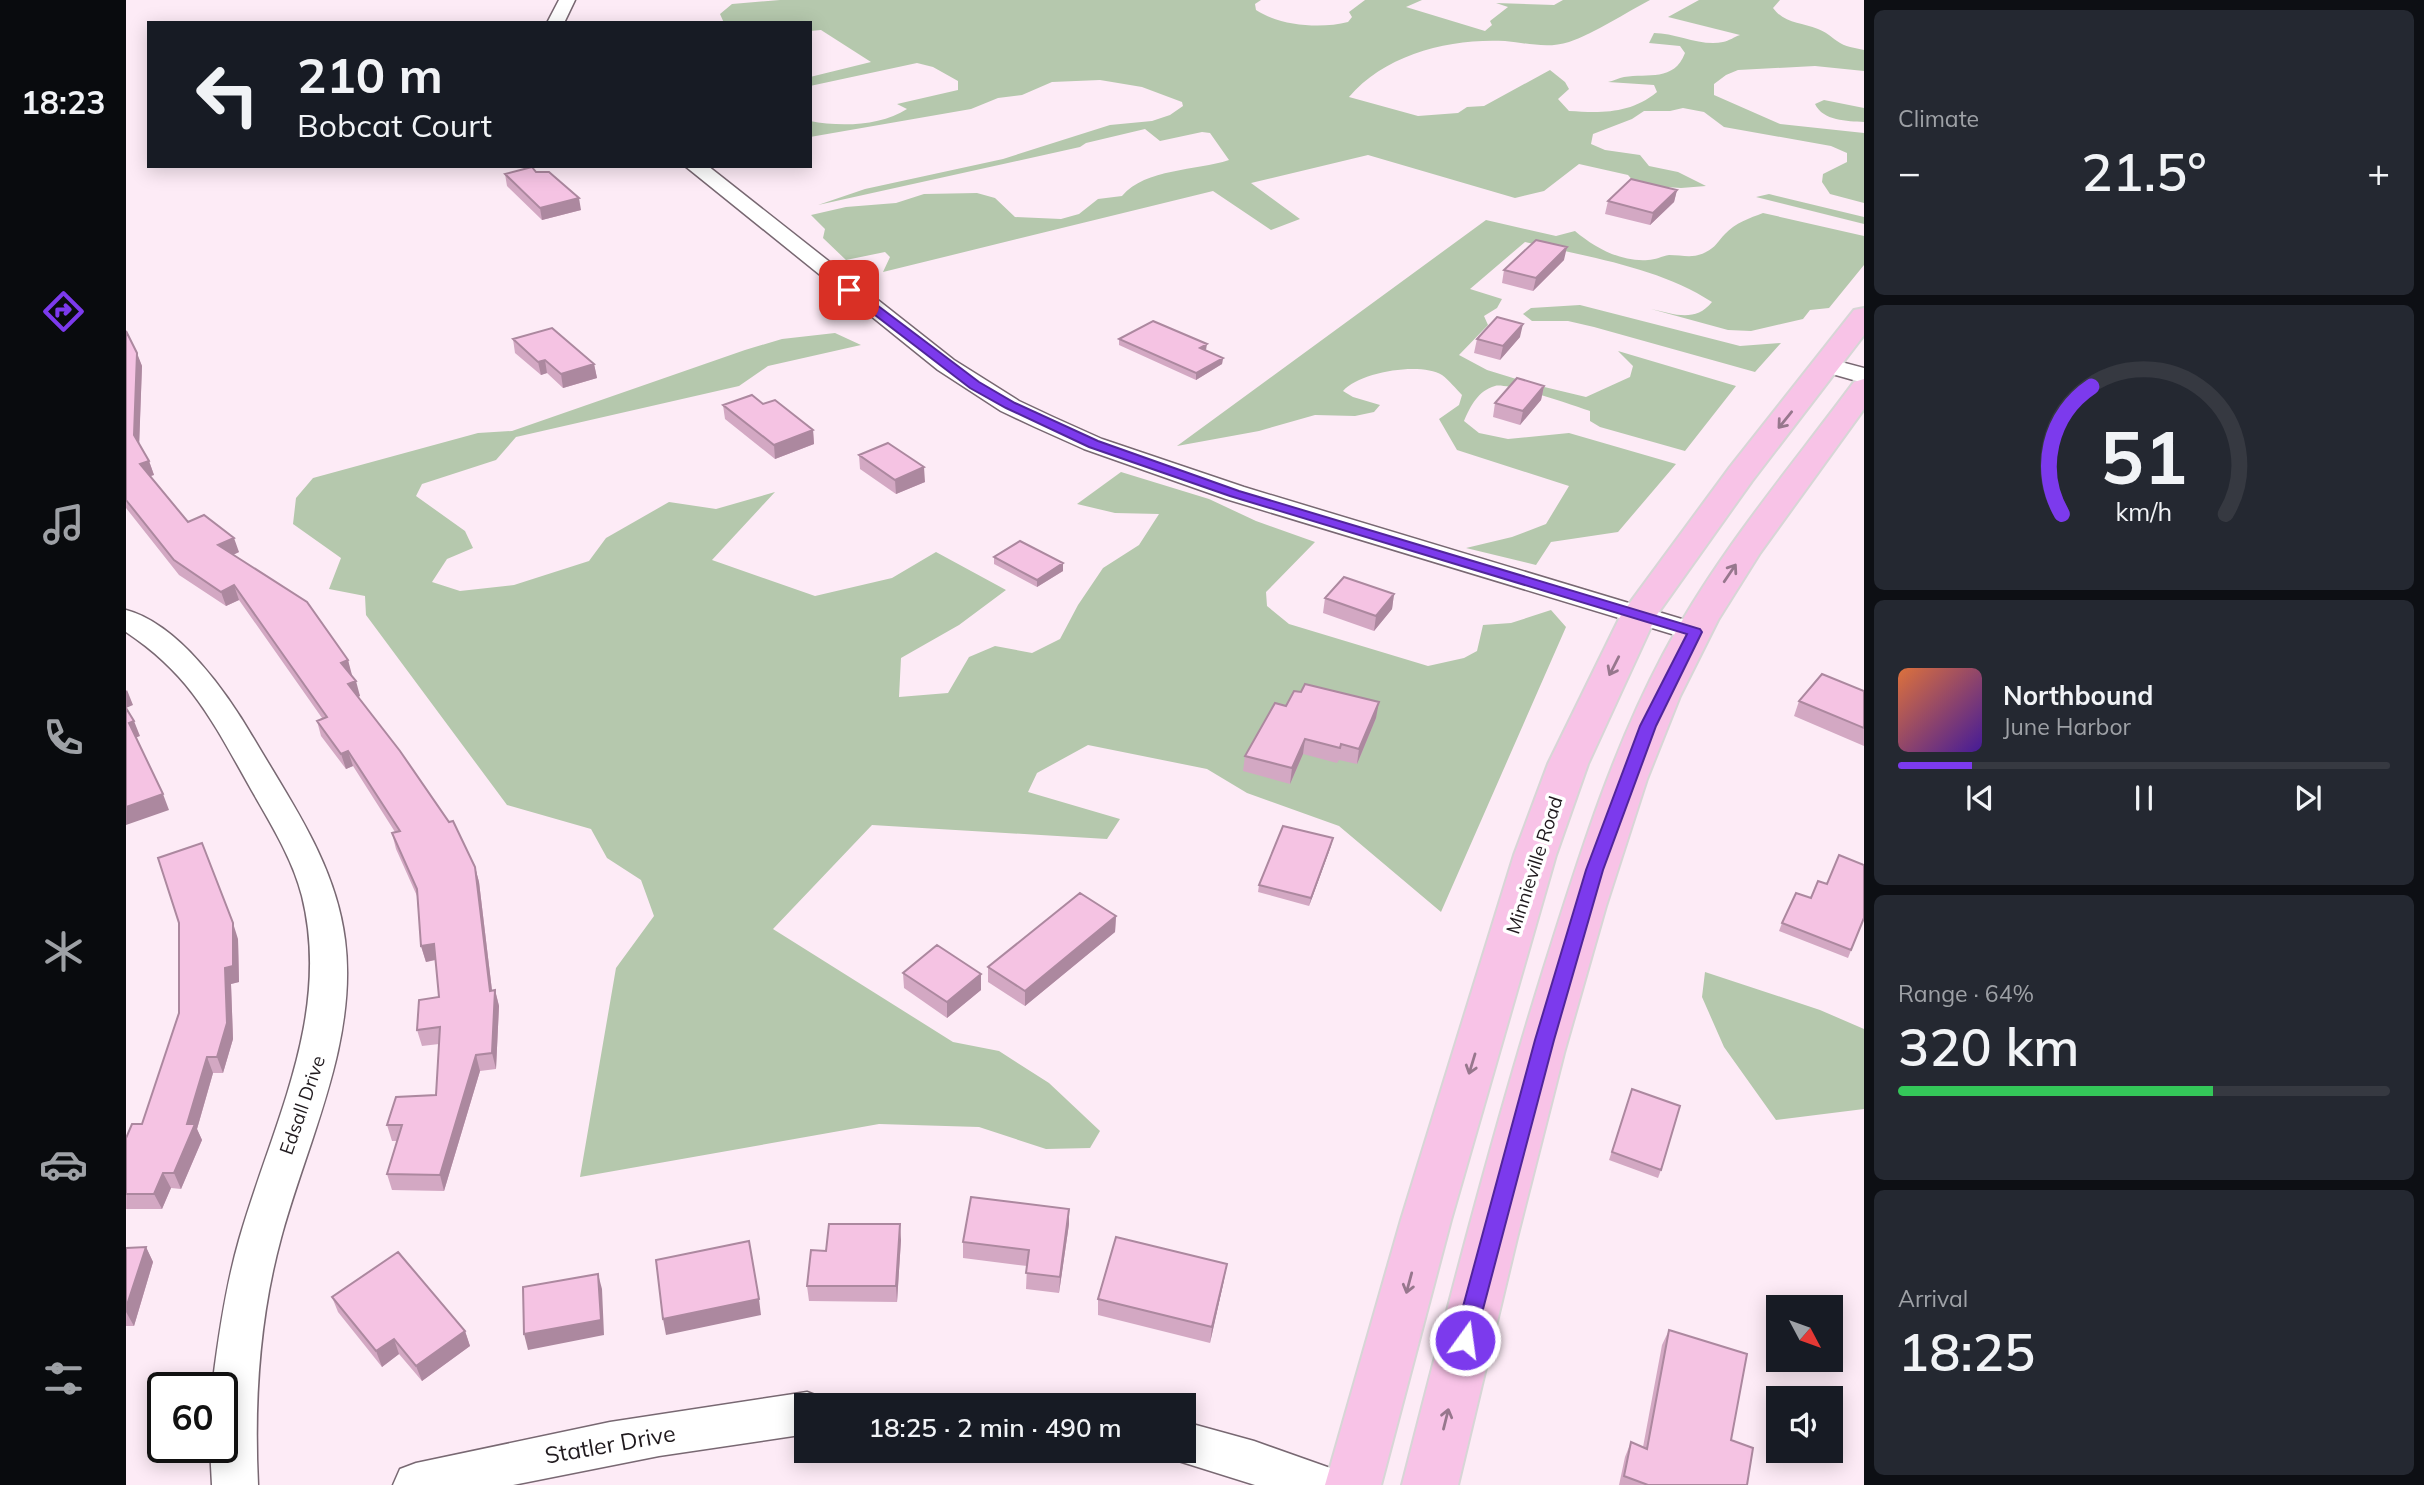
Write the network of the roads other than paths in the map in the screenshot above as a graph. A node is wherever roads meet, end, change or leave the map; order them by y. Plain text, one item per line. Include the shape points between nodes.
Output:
1 (567, 0) edge
2 (556, 21) edge
3 (698, 168) edge
4 (1864, 316) edge
5 (1826, 365) junction
6 (1864, 376) edge
7 (1864, 388) edge
8 (1639, 615) junction
9 (126, 619) edge
10 (1695, 632) junction
11 (794, 1415) edge
12 (1196, 1446) edge
13 (234, 1485) edge
14 (416, 1485) edge
15 (1317, 1485) edge
16 (1353, 1485) edge
17 (1430, 1485) edge

1 - 2 street
3 - 8 street via 946,365 1010,406 1093,444 1235,494
4 - 5 main road, Minnieville Road
5 - 6 street
5 -> 8 main road, Minnieville Road
10 -> 7 main road via 1735,567
8 - 10 street
8 -> 16 main road, Minnieville Road via 1568,764 1535,855
9 - 13 street, Edsall Drive via 174,653 201,680 226,718 303,852 319,897 328,946 329,989 321,1048 262,1230 240,1340 233,1403
17 -> 10 main road via 1514,1151 1595,870 1648,726
11 - 14 street, Statler Drive via 565,1451
12 - 15 street

